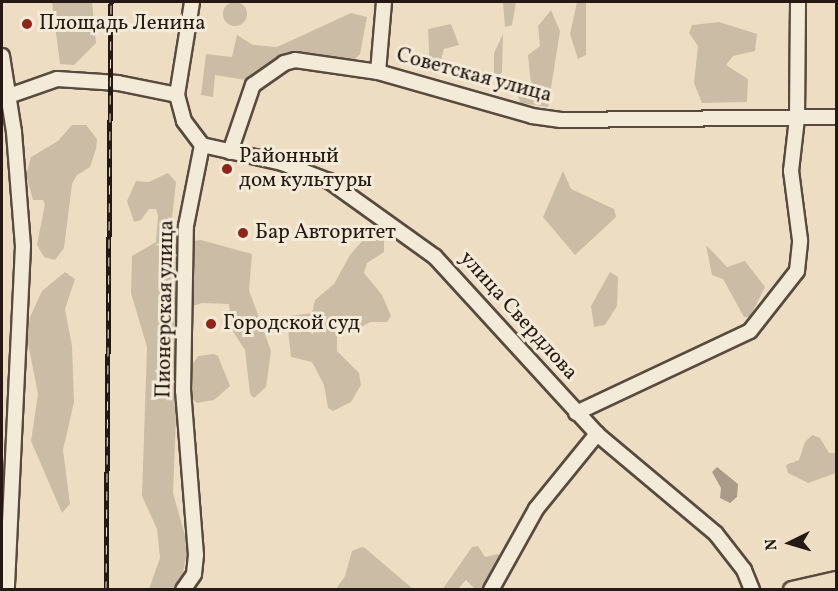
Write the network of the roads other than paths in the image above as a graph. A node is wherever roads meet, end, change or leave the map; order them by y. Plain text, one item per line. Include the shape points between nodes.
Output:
1 (192, 2) edge
2 (384, 2) edge
3 (798, 2) edge
4 (2, 56) edge
5 (378, 72) junction
6 (177, 95) junction
7 (6, 97) edge
8 (837, 117) edge
9 (796, 118) junction
10 (202, 145) junction
11 (230, 152) junction
12 (576, 413) junction
13 (597, 434) junction
14 (837, 579) edge
15 (7, 590) edge
16 (183, 590) edge
17 (491, 590) edge
18 (752, 590) edge
19 (792, 590) edge

1 - 6 street
2 - 5 street
3 - 9 street
4 - 7 street
5 - 9 street, Советская улица via 532,116 561,120
5 - 11 street, Советская улица via 295,60 284,63 252,86
6 - 7 street via 122,83 57,79
6 - 10 street via 184,121
7 - 15 street via 23,246
8 - 9 street, Советская улица
9 - 12 street via 791,194 801,256 797,271 750,331
10 - 11 street, улица Свердлова
10 - 16 street, Пионерская улица via 186,226 183,391 196,555 194,574
11 - 12 street, улица Свердлова via 282,163 328,181 435,257
12 - 13 street, улица Свердлова
13 - 17 street via 536,509
13 - 18 street, улица Свердлова via 716,534 744,570
14 - 19 main road

